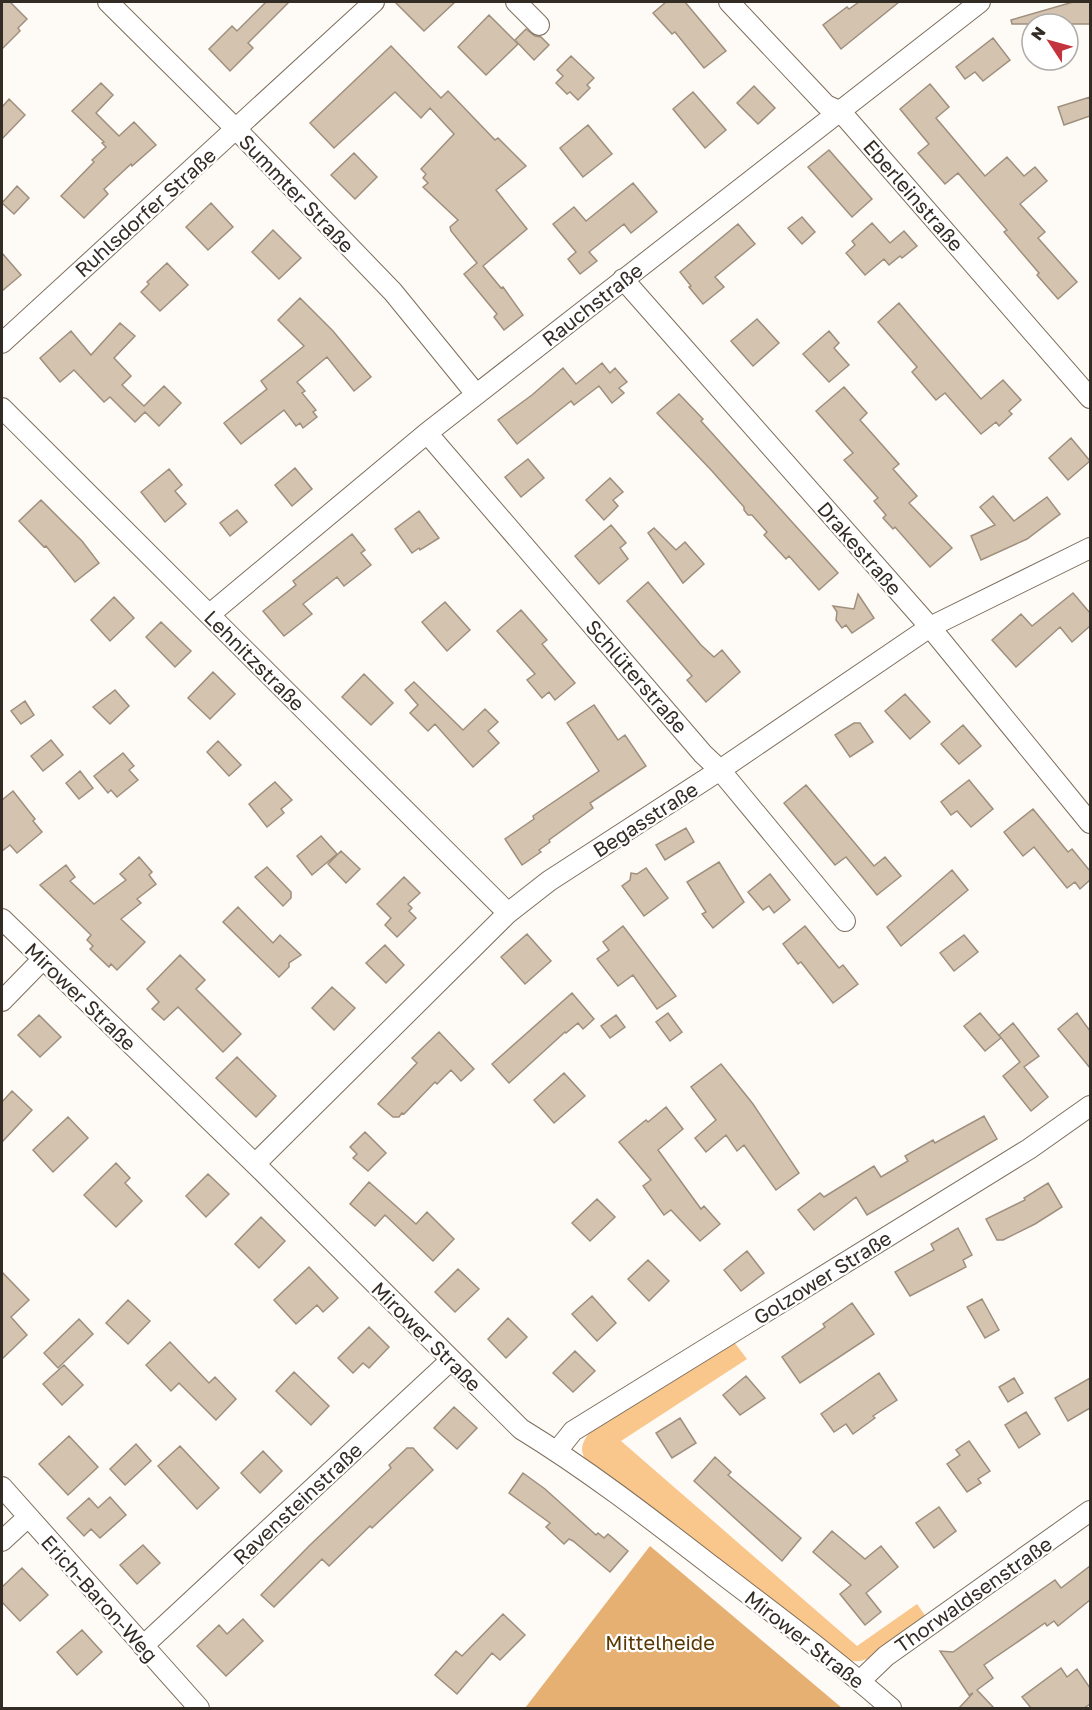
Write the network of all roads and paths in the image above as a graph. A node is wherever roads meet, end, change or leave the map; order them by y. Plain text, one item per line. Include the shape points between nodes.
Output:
1 (108, 2) edge
2 (516, 2) edge
3 (729, 2) edge
4 (980, 2) edge
5 (371, 4) edge
6 (539, 25) dead end
7 (841, 112) junction
8 (236, 129) junction
9 (623, 279) junction
10 (2, 343) edge
11 (476, 393) junction
12 (1090, 398) edge
13 (2, 408) edge
14 (427, 433) junction
15 (1090, 548) edge
16 (210, 614) junction
17 (930, 627) junction
18 (720, 770) junction
19 (1090, 823) edge
20 (508, 913) junction
21 (2, 919) edge
22 (844, 921) dead end
23 (42, 960) junction
24 (2, 1001) edge
25 (1090, 1106) edge
26 (255, 1164) junction
27 (451, 1360) junction
28 (558, 1451) junction
29 (2, 1486) edge
30 (1090, 1511) edge
31 (28, 1517) junction
32 (2, 1541) edge
33 (143, 1646) junction
34 (860, 1681) junction
35 (199, 1708) edge
36 (891, 1708) edge

1 - 8 street, Summter Straße
2 - 6 street
3 - 7 street, Eberleinstraße via 826,105
4 - 7 street, Rauchstraße
5 - 8 street, Ruhlsdorfer Straße
7 - 9 street, Rauchstraße
7 - 12 street, Eberleinstraße
8 - 10 street, Ruhlsdorfer Straße
8 - 11 street, Summter Straße via 393,292
9 - 11 street, Rauchstraße
9 - 17 street, Drakestraße
11 - 14 street, Rauchstraße
13 - 16 street, Lehnitzstraße
14 - 16 street, Rauchstraße
14 - 18 street, Schlüterstraße
15 - 17 street, Begasstraße
16 - 20 street, Lehnitzstraße
17 - 18 street, Begasstraße
17 - 19 street, Drakestraße
18 - 20 street, Begasstraße via 549,881
18 - 22 street, Schlüterstraße
20 - 26 street, Begasstraße
21 - 23 street, Mirower Straße
23 - 24 street
23 - 26 street, Mirower Straße
25 - 28 street, Golzower Straße via 1029,1149 573,1431
26 - 27 street, Mirower Straße
27 - 28 street, Mirower Straße via 521,1429
27 - 33 street, Ravensteinstraße
28 - 34 street, Mirower Straße
29 - 31 street, Erich-Baron-Weg
30 - 34 street, Thorwaldsenstraße via 886,1656
31 - 32 street
31 - 33 street, Erich-Baron-Weg
33 - 35 street, Erich-Baron-Weg
34 - 36 street, Mirower Straße

